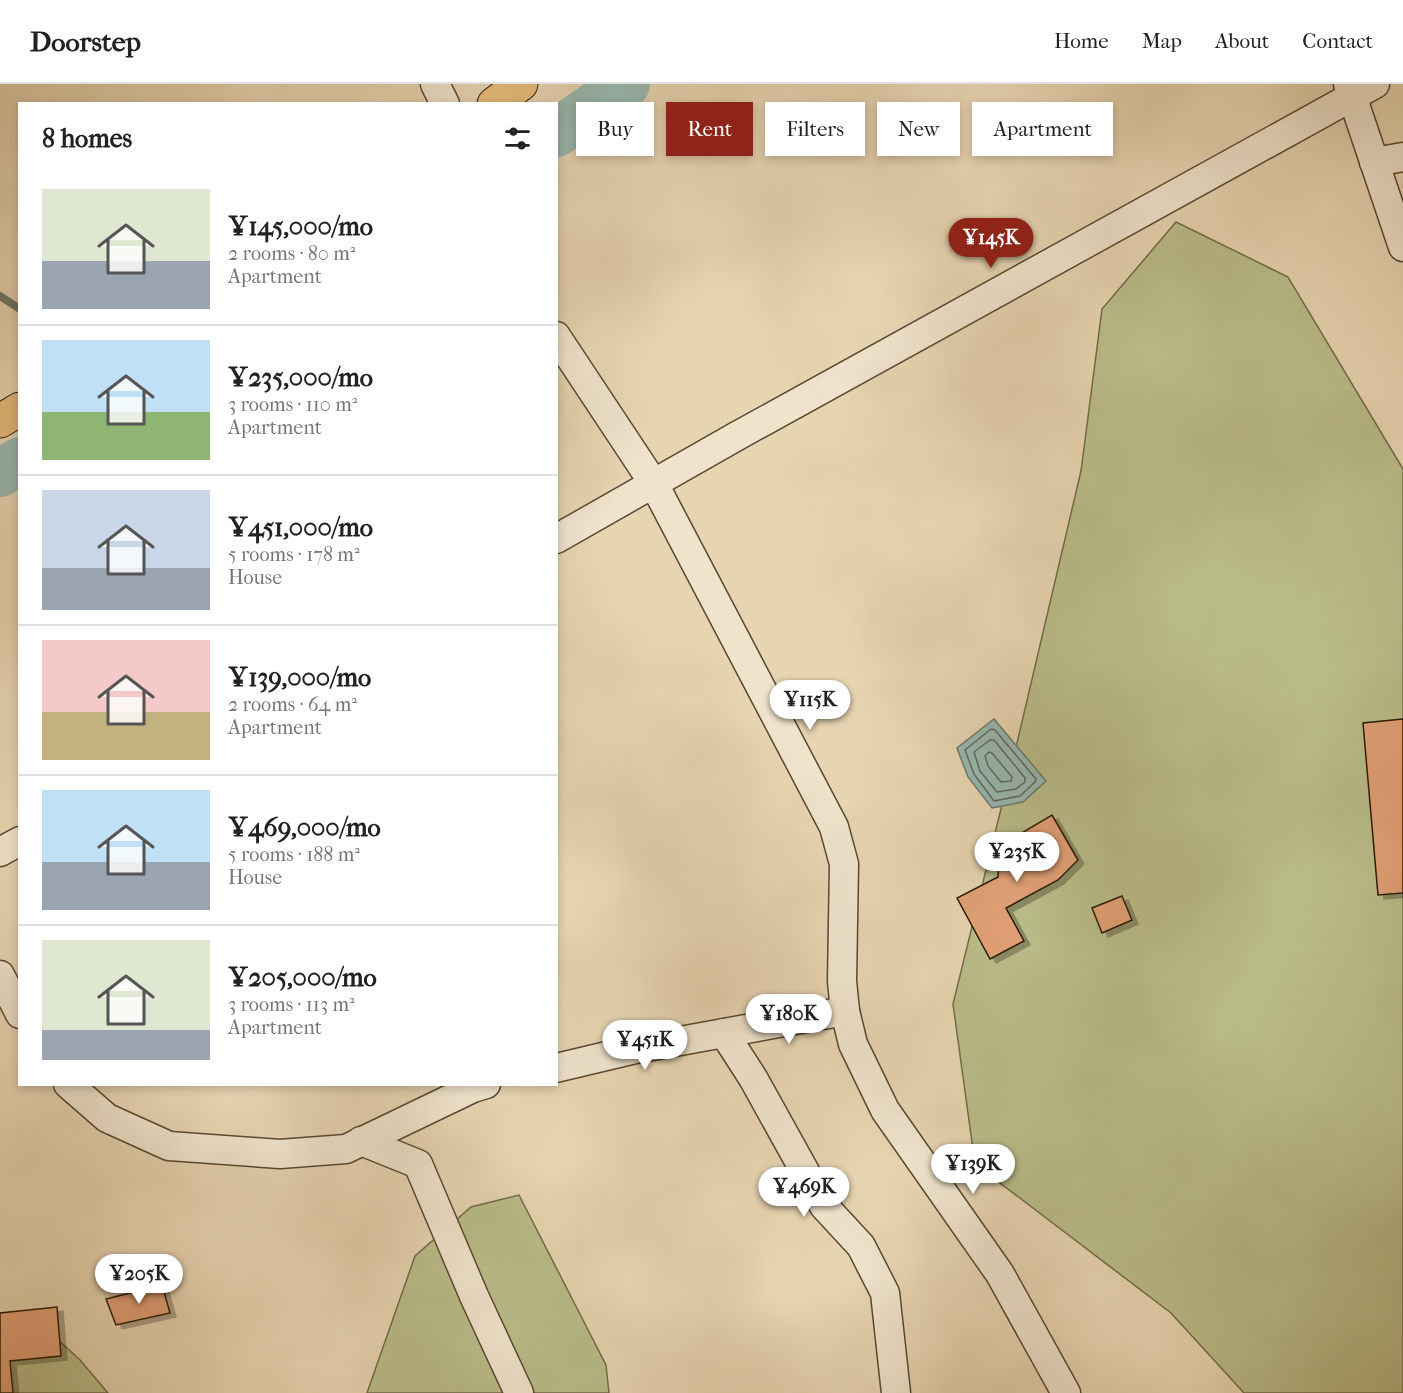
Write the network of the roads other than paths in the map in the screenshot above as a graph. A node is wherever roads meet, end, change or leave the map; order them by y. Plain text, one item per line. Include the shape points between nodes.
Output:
1 (435, 84) edge
2 (521, 84) edge
3 (1358, 88) edge
4 (445, 102) edge
5 (497, 102) edge
6 (1403, 157) edge
7 (1374, 162) junction
8 (1403, 247) edge
9 (558, 339) edge
10 (18, 410) edge
11 (0, 421) edge
12 (654, 484) junction
13 (558, 538) edge
14 (18, 842) edge
15 (0, 852) edge
16 (0, 975) edge
17 (18, 1010) edge
18 (845, 1011) junction
19 (724, 1033) junction
20 (558, 1068) edge
21 (70, 1086) edge
22 (479, 1086) edge
23 (361, 1141) junction
24 (519, 1393) edge
25 (896, 1393) edge
26 (1066, 1393) edge

1 - 4 street
2 - 5 main road
3 - 7 street
3 - 12 street
6 - 7 street
7 - 8 street
9 - 12 street
10 - 11 main road
12 - 13 street
12 - 18 street via 834,827 844,864
14 - 15 street
16 - 17 street
18 - 19 street
18 - 26 street via 853,1044 885,1110 1000,1274
19 - 20 street
19 - 25 street via 824,1206 861,1246 885,1293
21 - 23 street via 107,1118 169,1146 280,1154 346,1149
22 - 23 street
23 - 24 street via 418,1164

